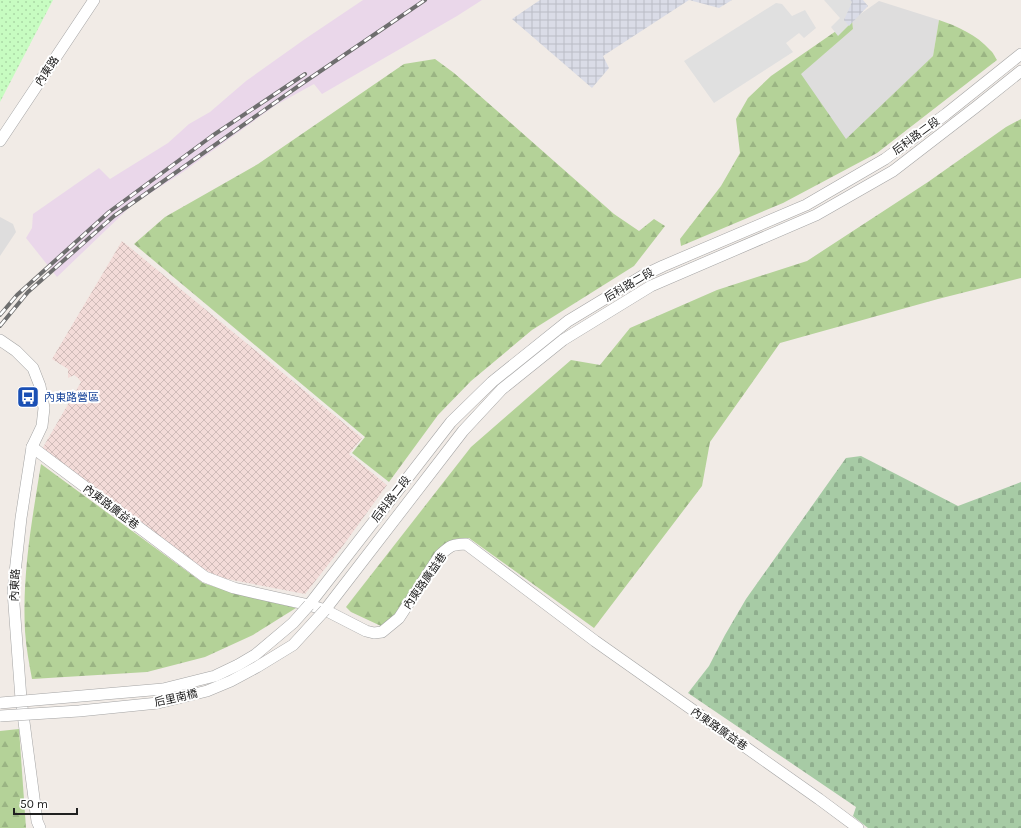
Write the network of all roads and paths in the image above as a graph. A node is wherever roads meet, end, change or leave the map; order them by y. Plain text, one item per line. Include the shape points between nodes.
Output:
1 (94, 0) edge
2 (1021, 54) edge
3 (1021, 71) edge
4 (0, 142) edge
5 (0, 340) edge
6 (32, 447) junction
7 (309, 605) junction
8 (325, 610) junction
9 (0, 703) edge
10 (0, 716) edge
11 (40, 828) edge
12 (858, 828) edge

1 - 4 street, 內東路
2 - 7 street, 后科路二段 via 885,159 806,205 644,275 568,321 492,382 451,422
3 - 8 street, 后科路二段 via 899,166 816,216 651,286 563,340 502,389 463,431
5 - 6 street, 內東路 via 33,368 40,386 44,408 42,426
6 - 7 street, 內東路廣益巷 via 204,577 234,588
6 - 11 street, 內東路 via 13,591 21,700
7 - 8 street, 內東路廣益巷
7 - 9 street, 后里南橋, bridge via 294,622 255,655 215,676 163,689
8 - 10 street, 后里南橋, bridge via 293,644 257,667 207,691 158,703
8 - 12 street, 內東路廣益巷 via 366,631 382,632 399,618 440,555 455,544 466,544 595,641

